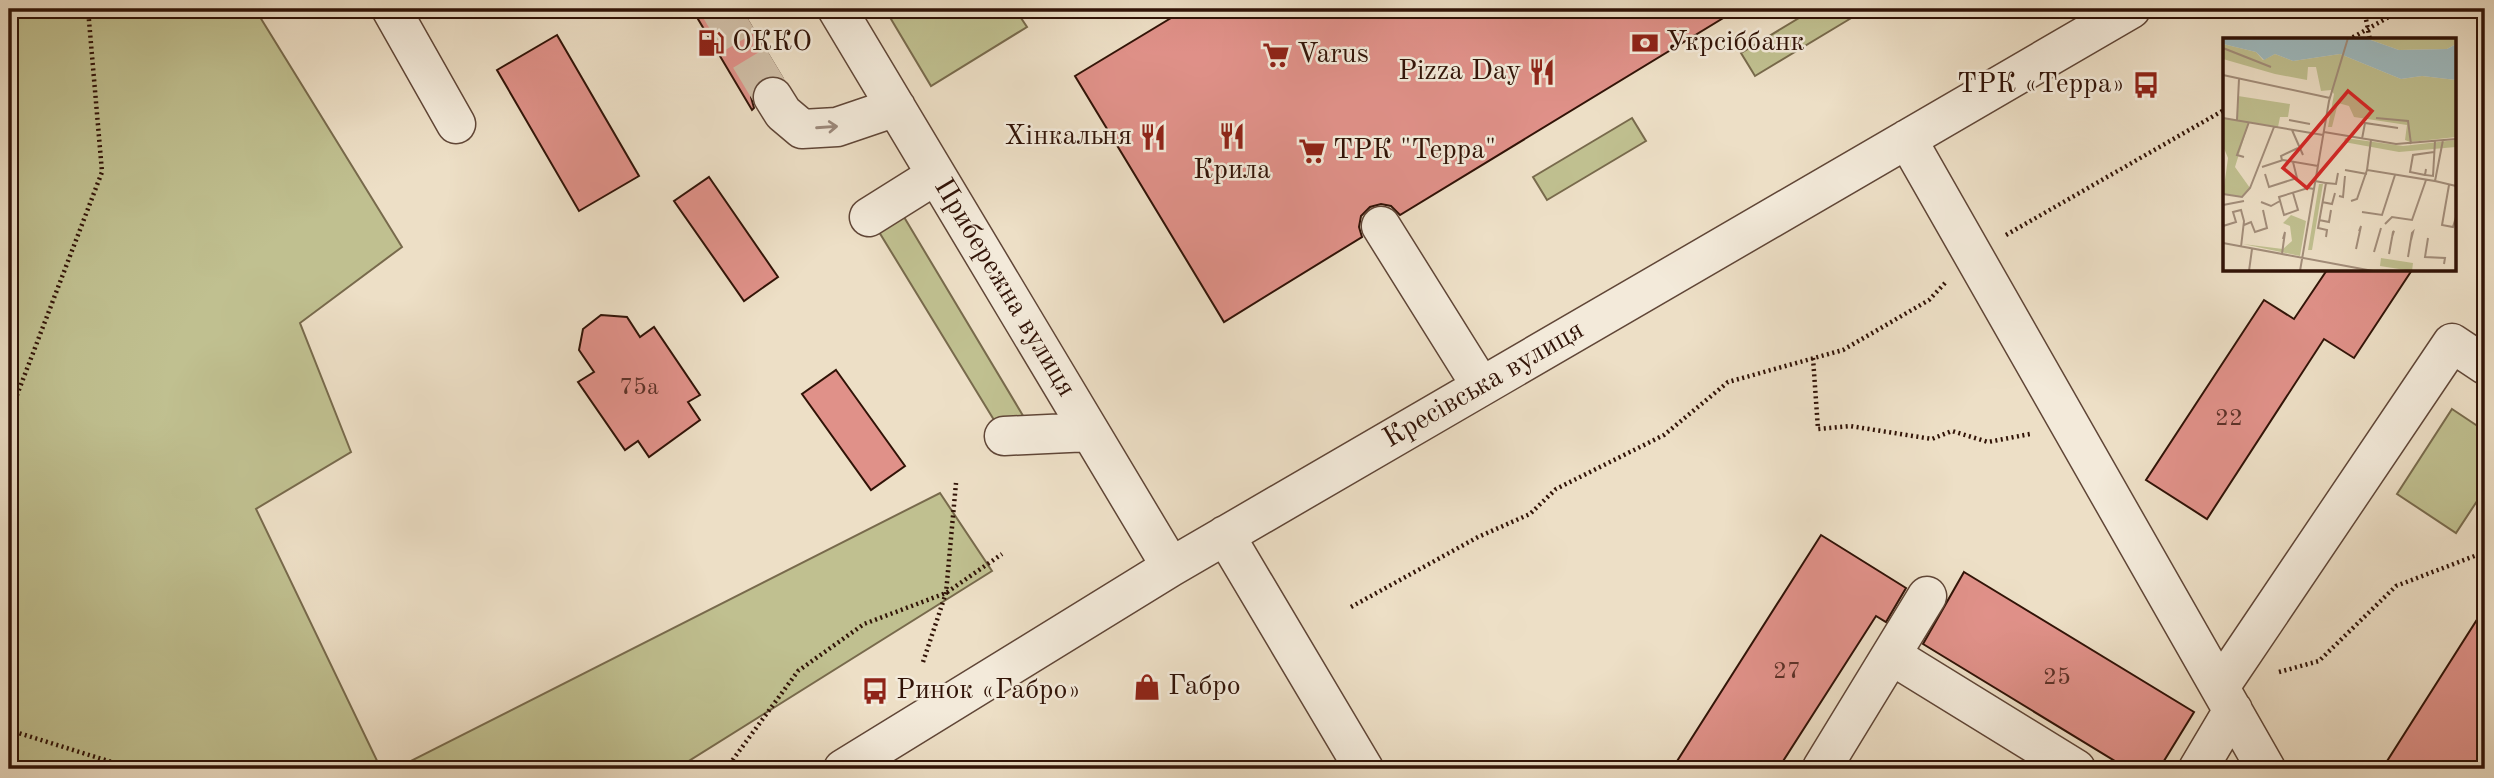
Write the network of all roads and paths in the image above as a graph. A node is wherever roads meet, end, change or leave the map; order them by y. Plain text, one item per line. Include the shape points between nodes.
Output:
1 (89, 9) edge
2 (391, 9) edge
3 (837, 9) edge
4 (2131, 9) edge
5 (2364, 9) edge
6 (2403, 9) edge
7 (2368, 29) junction
8 (2352, 38) edge
9 (2370, 38) edge
10 (773, 97) tunnel mouth
11 (896, 107) junction
12 (2223, 111) edge
13 (456, 124) dead end
14 (1907, 139) junction
15 (936, 175) junction
16 (869, 217) dead end
17 (1381, 226) dead end
18 (1974, 253) junction
19 (1813, 358) junction
20 (2485, 365) edge
21 (1481, 386) junction
22 (9, 416) edge
23 (1090, 432) junction
24 (1004, 436) dead end
25 (2079, 438) junction
26 (956, 483) dead end
27 (1225, 535) junction
28 (2485, 552) edge
29 (1002, 554) dead end
30 (1171, 567) junction
31 (946, 593) junction
32 (1927, 596) dead end
33 (1351, 607) dead end
34 (1891, 655) junction
35 (923, 662) dead end
36 (2227, 699) junction
37 (9, 730) edge
38 (134, 769) edge
39 (726, 769) edge
40 (843, 769) edge
41 (1364, 769) edge
42 (1823, 769) edge
43 (2076, 769) edge
44 (2197, 769) edge
45 (2266, 769) edge

1 - 22 path via 102,172
2 - 13 street
3 - 11 street, Прибережна вулиця
4 - 14 street, Кресівська вулиця
5 - 7 path
6 - 7 path
7 - 8 path
7 - 9 path
10 -> 11 street via 782,113 802,129 837,127
11 - 15 street, Прибережна вулиця
12 - 18 path
14 - 18 street
14 - 21 street, Кресівська вулиця
15 - 16 street
15 - 23 street, Прибережна вулиця
17 - 21 street
18 - 19 path via 1930,300 1843,350
18 - 25 street
19 - 25 path via 1818,429 1850,426 1932,439 1952,431 1988,442 2032,433
19 - 33 path via 1728,383 1664,435 1556,489 1530,514
20 - 36 street via 2452,343
21 - 27 street, Кресівська вулиця
23 - 24 street
23 - 30 street, Прибережна вулиця
25 - 36 street
26 - 31 path
27 - 30 street, Кресівська вулиця
27 - 41 street
28 - 36 path via 2396,586 2319,661
29 - 31 path
30 - 40 street, Кресівська вулиця
31 - 35 path
31 - 39 path via 864,624 798,671
32 - 34 street
34 - 42 street
34 - 43 street
36 - 44 street
36 - 45 street
37 - 38 path

